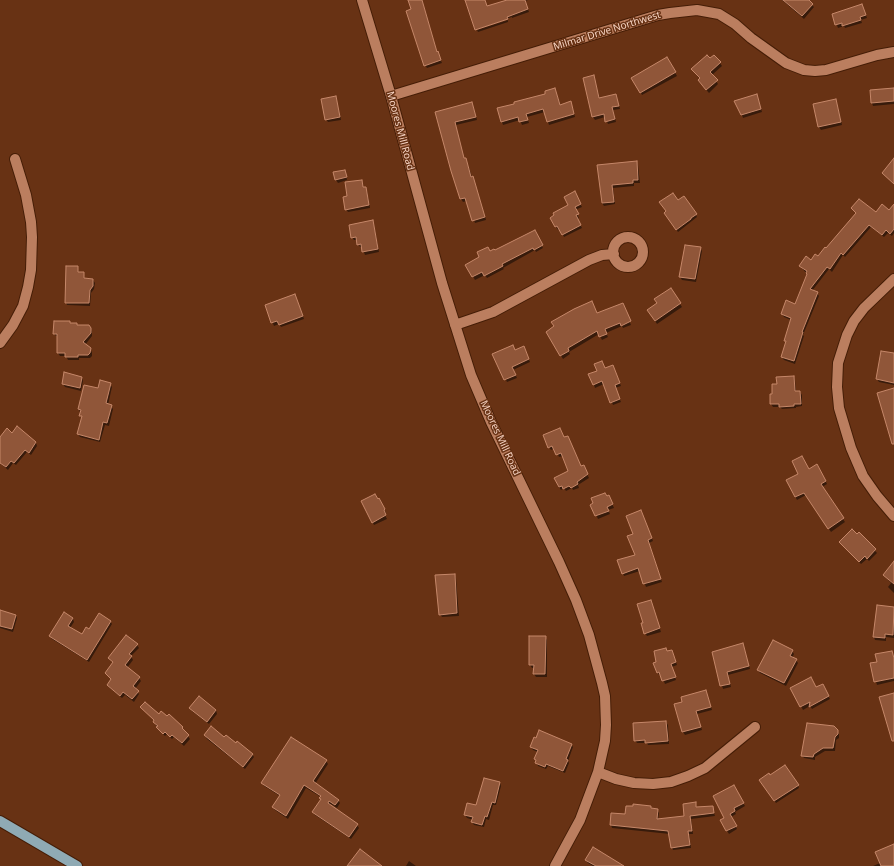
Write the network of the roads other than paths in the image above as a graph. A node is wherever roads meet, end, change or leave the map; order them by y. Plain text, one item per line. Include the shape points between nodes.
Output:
1 (362, 0) edge
2 (894, 52) edge
3 (391, 96) junction
4 (15, 159) dead end
5 (614, 254) dead end
6 (894, 279) edge
7 (455, 325) junction
8 (0, 343) edge
9 (894, 516) edge
10 (755, 727) dead end
11 (598, 772) junction
12 (0, 821) edge
13 (77, 866) edge
14 (555, 866) edge

1 - 3 street, Moores Mill Road
2 - 3 street, Milmar Drive Northwest via 826,70 799,69 786,63 724,16 697,10 658,15
3 - 7 street, Moores Mill Road
4 - 8 street via 31,222 31,270 23,306
5 - 7 street via 589,260 493,312
6 - 9 street via 854,321 838,363 836,387 839,408 863,476
7 - 11 street, Moores Mill Road via 481,400 559,562 589,635 602,683 606,710 605,741
10 - 11 street via 705,768 671,782 634,784
11 - 14 street, Moores Mill Road via 580,820
12 - 13 main road

